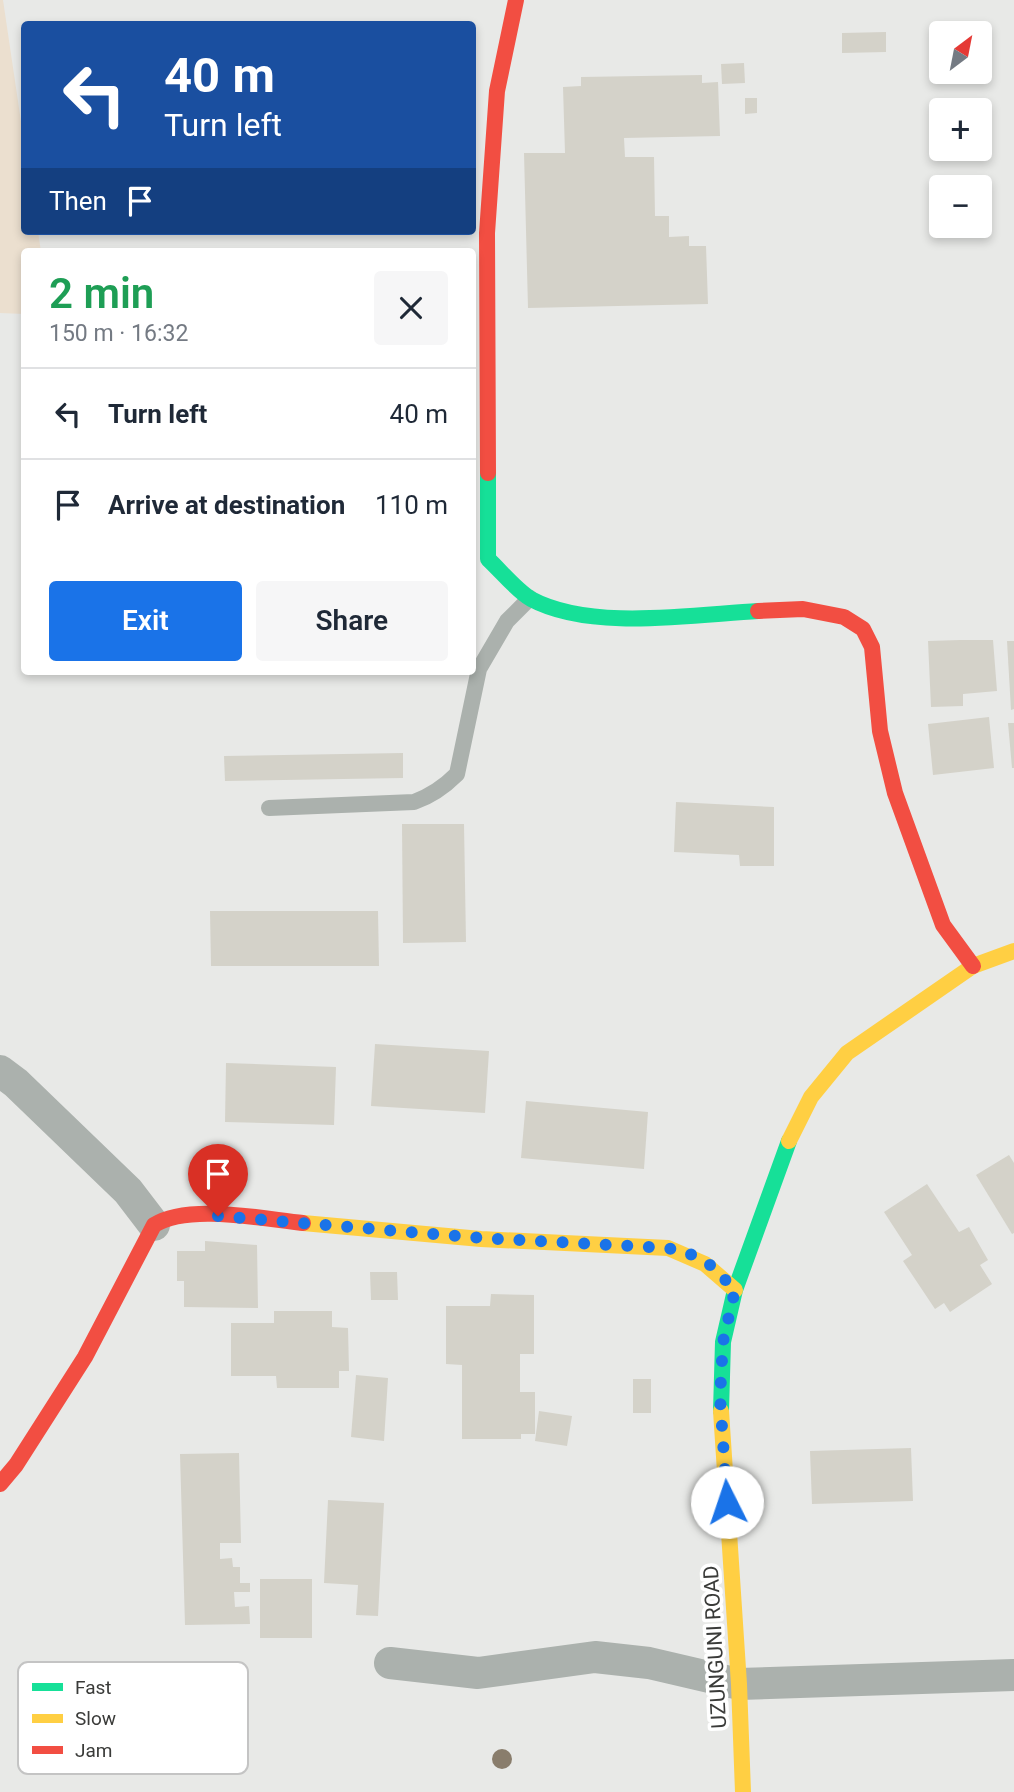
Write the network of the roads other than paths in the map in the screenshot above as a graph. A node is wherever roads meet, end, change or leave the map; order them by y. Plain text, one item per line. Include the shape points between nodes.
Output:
1 (516, 0) edge
2 (530, 598) junction
3 (269, 808) dead end
4 (1014, 951) edge
5 (973, 966) junction
6 (0, 1071) edge
7 (154, 1225) junction
8 (735, 1290) junction
9 (0, 1484) edge
10 (390, 1663) dead end
11 (1014, 1675) edge
12 (739, 1684) junction
13 (743, 1792) edge

1 - 2 street via 496,91 487,233 488,559
2 - 3 lane via 508,621 479,669 457,774 447,784 414,802
2 - 5 street via 600,619 803,609 844,617 863,629 872,647 880,731 895,793 943,925
4 - 5 street, UZUNGUNI ROAD
5 - 8 street, UZUNGUNI ROAD via 847,1053 811,1097 787,1146
6 - 7 street via 128,1191
7 - 8 street via 191,1213 481,1238 668,1248 712,1266
7 - 9 street via 85,1357
8 - 12 street, UZUNGUNI ROAD via 723,1342 720,1397
10 - 12 street via 478,1673 595,1657 649,1663
11 - 12 street
12 - 13 street, UZUNGUNI ROAD

